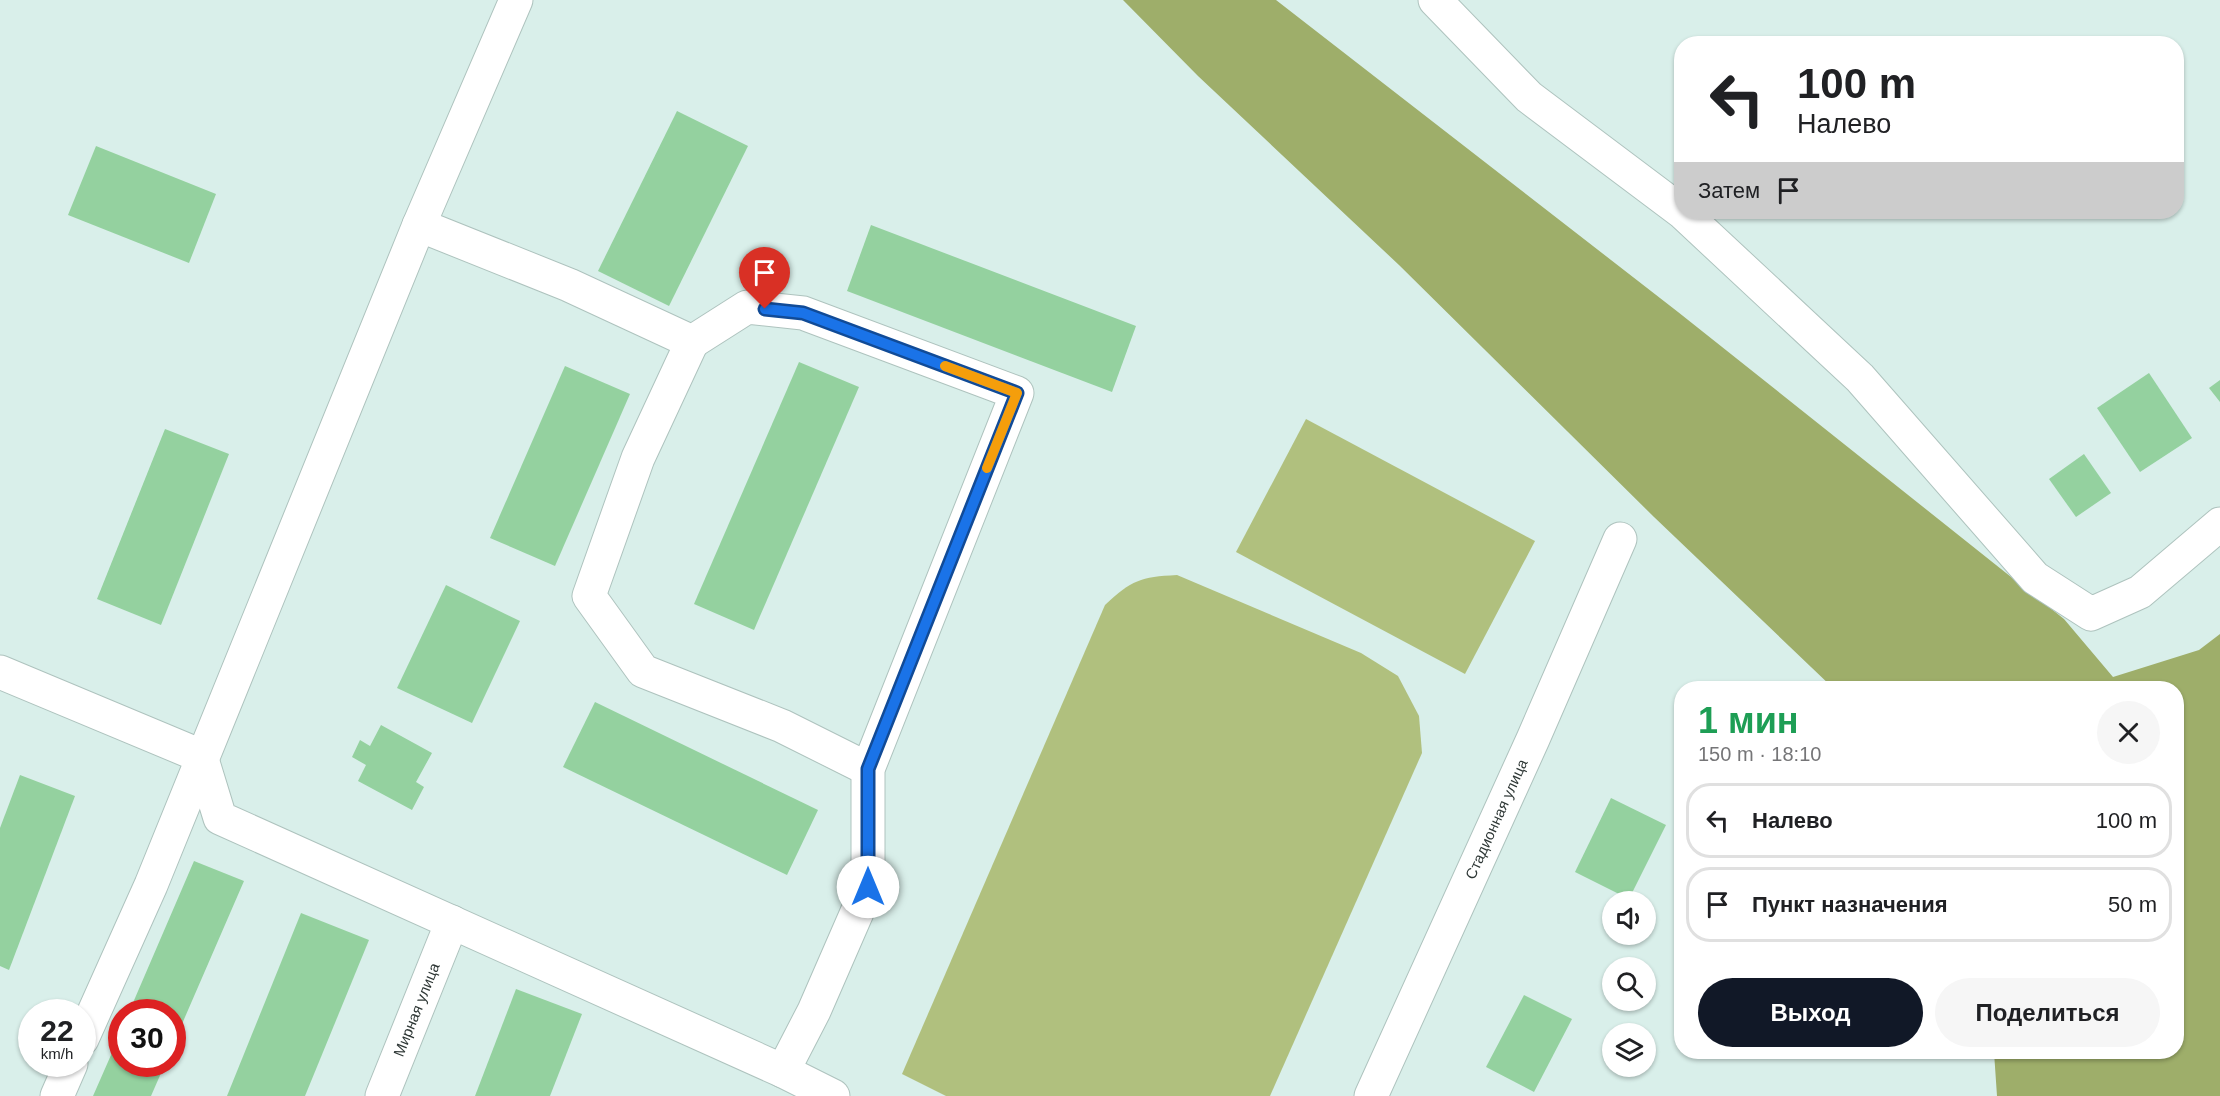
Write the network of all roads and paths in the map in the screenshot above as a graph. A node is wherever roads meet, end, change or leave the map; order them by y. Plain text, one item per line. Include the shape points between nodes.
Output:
1 (516, 0) edge
2 (1436, 0) edge
3 (1674, 206) edge
4 (1690, 219) edge
5 (419, 225) junction
6 (692, 342) junction
7 (2220, 524) edge
8 (1620, 539) dead end
9 (4, 683) edge
10 (201, 756) junction
11 (868, 769) junction
12 (452, 922) junction
13 (96, 1008) edge
14 (783, 1071) junction
15 (66, 1077) edge
16 (57, 1096) edge
17 (382, 1096) edge
18 (833, 1096) edge
19 (1371, 1096) edge

1 - 5 street
2 - 3 street via 1530,97
4 - 7 street via 1860,378 2035,578 2091,614 2140,592
5 - 6 street via 569,285
5 - 10 street
6 - 11 street via 638,458 589,596 643,671 782,726
6 - 11 street via 747,307 803,313 1017,393
8 - 19 street, Стадионная улица
9 - 10 street
10 - 12 street via 220,818
10 - 13 street via 151,885
11 - 14 street via 868,887
12 - 14 street
12 - 17 street, Мирная улица
14 - 18 street
15 - 16 street

